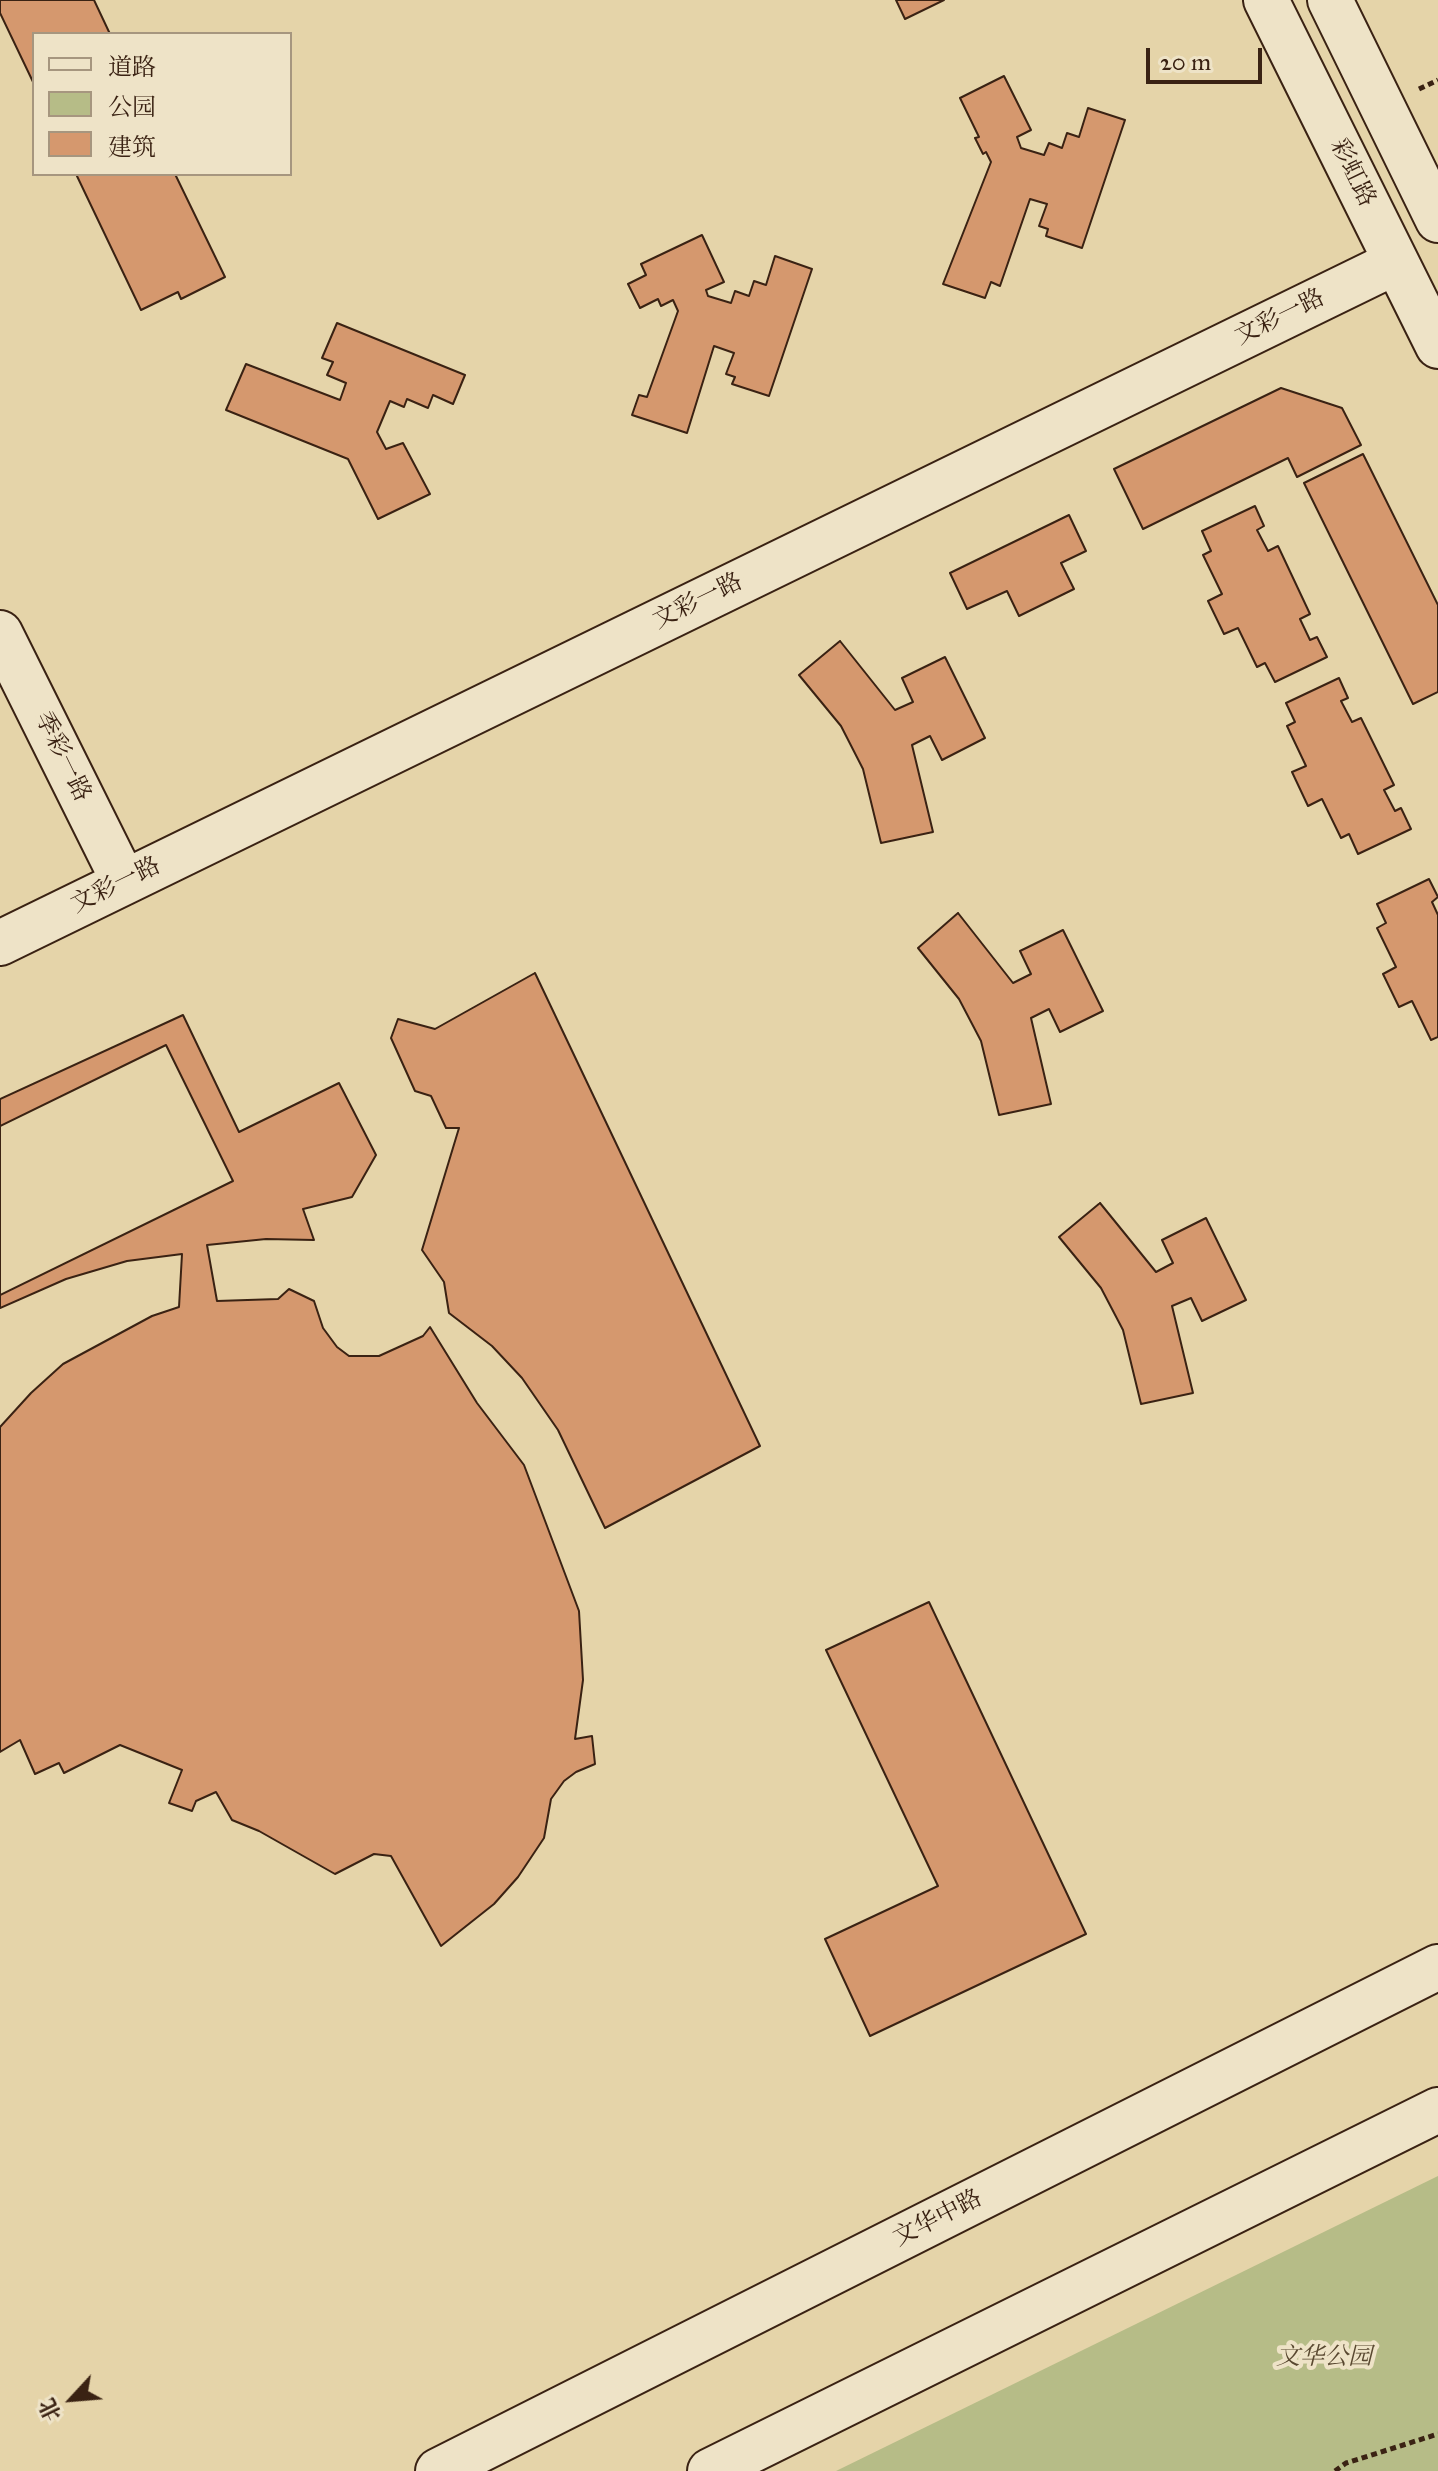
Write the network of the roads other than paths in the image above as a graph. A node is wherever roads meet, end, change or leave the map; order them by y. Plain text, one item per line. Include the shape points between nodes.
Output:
1 (1266, 0) edge
2 (1330, 0) edge
3 (1438, 220) edge
4 (1396, 262) junction
5 (1438, 346) edge
6 (0, 633) edge
7 (124, 882) junction
8 (0, 943) edge
9 (1438, 1967) edge
10 (1438, 2110) edge
11 (438, 2471) edge
12 (710, 2471) edge

1 - 4 street, 彩虹路
2 - 3 street
4 - 5 street, 彩虹路
4 - 7 street, 文彩一路
6 - 7 street, 季彩一路
7 - 8 street, 文彩一路
9 - 11 street, 文华中路
10 - 12 street

